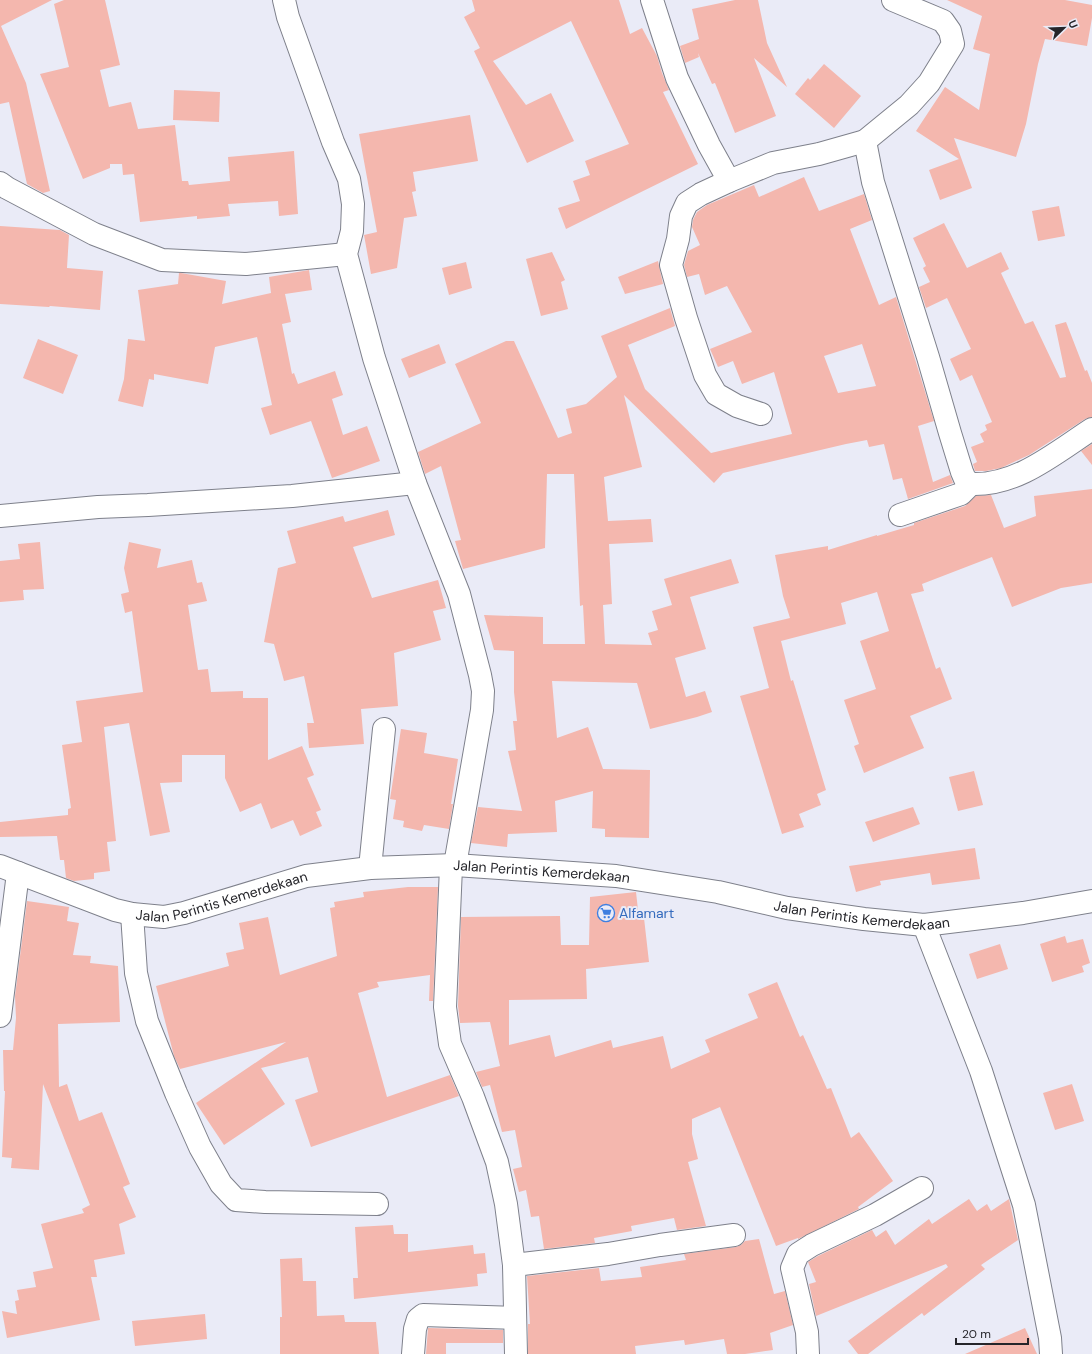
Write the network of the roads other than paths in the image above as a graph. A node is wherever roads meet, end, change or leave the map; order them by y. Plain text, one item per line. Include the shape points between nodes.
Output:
1 (284, 0) edge
2 (652, 0) edge
3 (893, 0) edge
4 (865, 142) junction
5 (729, 181) junction
6 (0, 183) edge
7 (346, 254) junction
8 (761, 414) dead end
9 (1092, 429) edge
10 (415, 483) junction
11 (971, 484) junction
12 (900, 515) dead end
13 (0, 516) edge
14 (384, 729) dead end
15 (453, 866) junction
16 (370, 868) junction
17 (9, 870) edge
18 (1092, 901) edge
19 (132, 914) junction
20 (924, 925) junction
21 (0, 1016) edge
22 (922, 1188) dead end
23 (377, 1204) dead end
24 (734, 1235) dead end
25 (514, 1265) junction
26 (514, 1318) junction
27 (413, 1354) edge
28 (516, 1354) edge
29 (808, 1354) edge
30 (1052, 1354) edge

1 - 7 street via 333,142 349,179 353,204 352,231
2 - 5 street via 677,78
3 - 4 street via 943,21 950,31 953,44 928,83 909,105
4 - 5 street via 773,163
4 - 11 street via 873,182 962,472
5 - 8 street via 687,203 681,216 672,265 705,375 716,394 737,406
6 - 7 street via 94,234 162,260 246,264
7 - 10 street via 374,358
9 - 11 street via 1023,474 983,485
10 - 13 street via 292,496 98,507
10 - 15 street via 459,594 483,691 476,748
11 - 12 street via 961,494
14 - 16 street
15 - 16 street, Jalan Perintis Kemerdekaan
15 - 20 street, Jalan Perintis Kemerdekaan via 616,876 718,892 786,908
15 - 25 street via 445,1007 447,1027 450,1044 473,1097 496,1162 506,1204
16 - 19 street, Jalan Perintis Kemerdekaan via 306,876 164,917
17 - 19 street, Jalan Perintis Kemerdekaan
17 - 21 street
18 - 20 street, Jalan Perintis Kemerdekaan via 1023,913
19 - 23 street via 136,973 148,1021 197,1140 222,1184 236,1200
20 - 30 street via 981,1071 1024,1205
22 - 29 street via 798,1254 792,1268 807,1332
24 - 25 street
25 - 26 street
26 - 27 street via 424,1315 418,1319 415,1329
26 - 28 street

